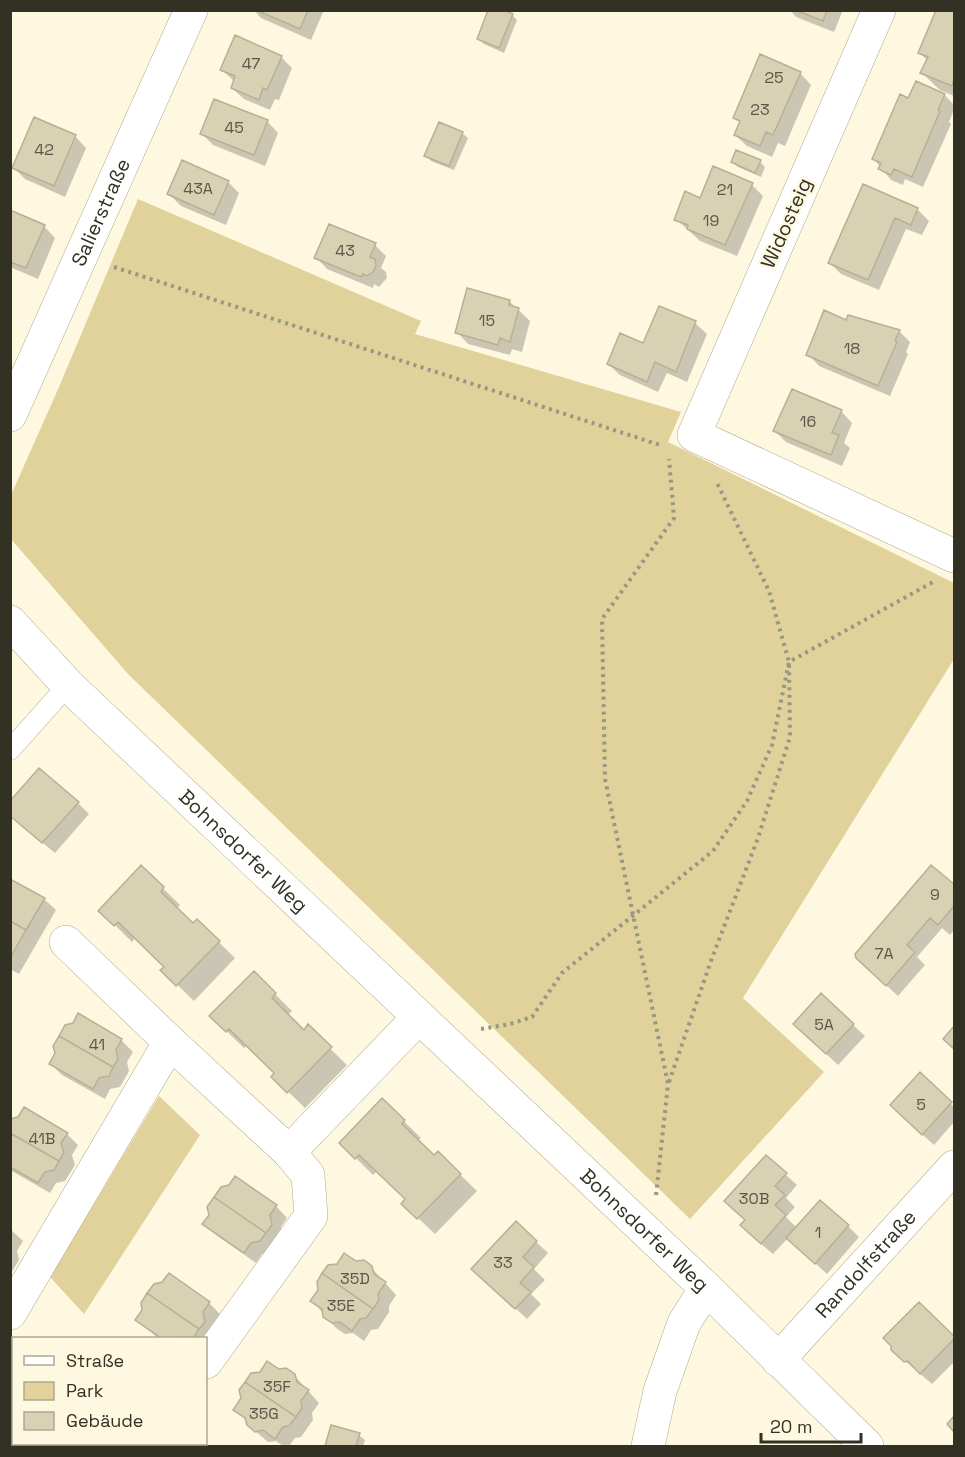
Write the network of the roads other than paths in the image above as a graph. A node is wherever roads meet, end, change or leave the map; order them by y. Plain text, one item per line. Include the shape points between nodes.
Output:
1 (191, 10) edge
2 (879, 10) edge
3 (10, 415) edge
4 (954, 556) edge
5 (10, 622) edge
6 (68, 685) junction
7 (10, 750) edge
8 (66, 942) dead end
9 (419, 1017) junction
10 (170, 1042) junction
11 (289, 1152) junction
12 (954, 1167) edge
13 (706, 1288) junction
14 (10, 1314) edge
15 (778, 1360) junction
16 (207, 1361) edge
17 (648, 1446) edge
18 (867, 1446) edge

1 - 3 street, Salierstraße
2 - 4 street, Widosteig via 694,435
5 - 6 street, Bohnsdorfer Weg
6 - 7 lane
6 - 9 street, Bohnsdorfer Weg
8 - 10 street
9 - 11 street
9 - 13 street, Bohnsdorfer Weg
10 - 11 street
10 - 14 street
11 - 16 street via 308,1175 310,1216
12 - 15 street, Randolfstraße
13 - 15 street, Bohnsdorfer Weg
13 - 17 street via 684,1323 660,1391
15 - 18 street, Bohnsdorfer Weg

